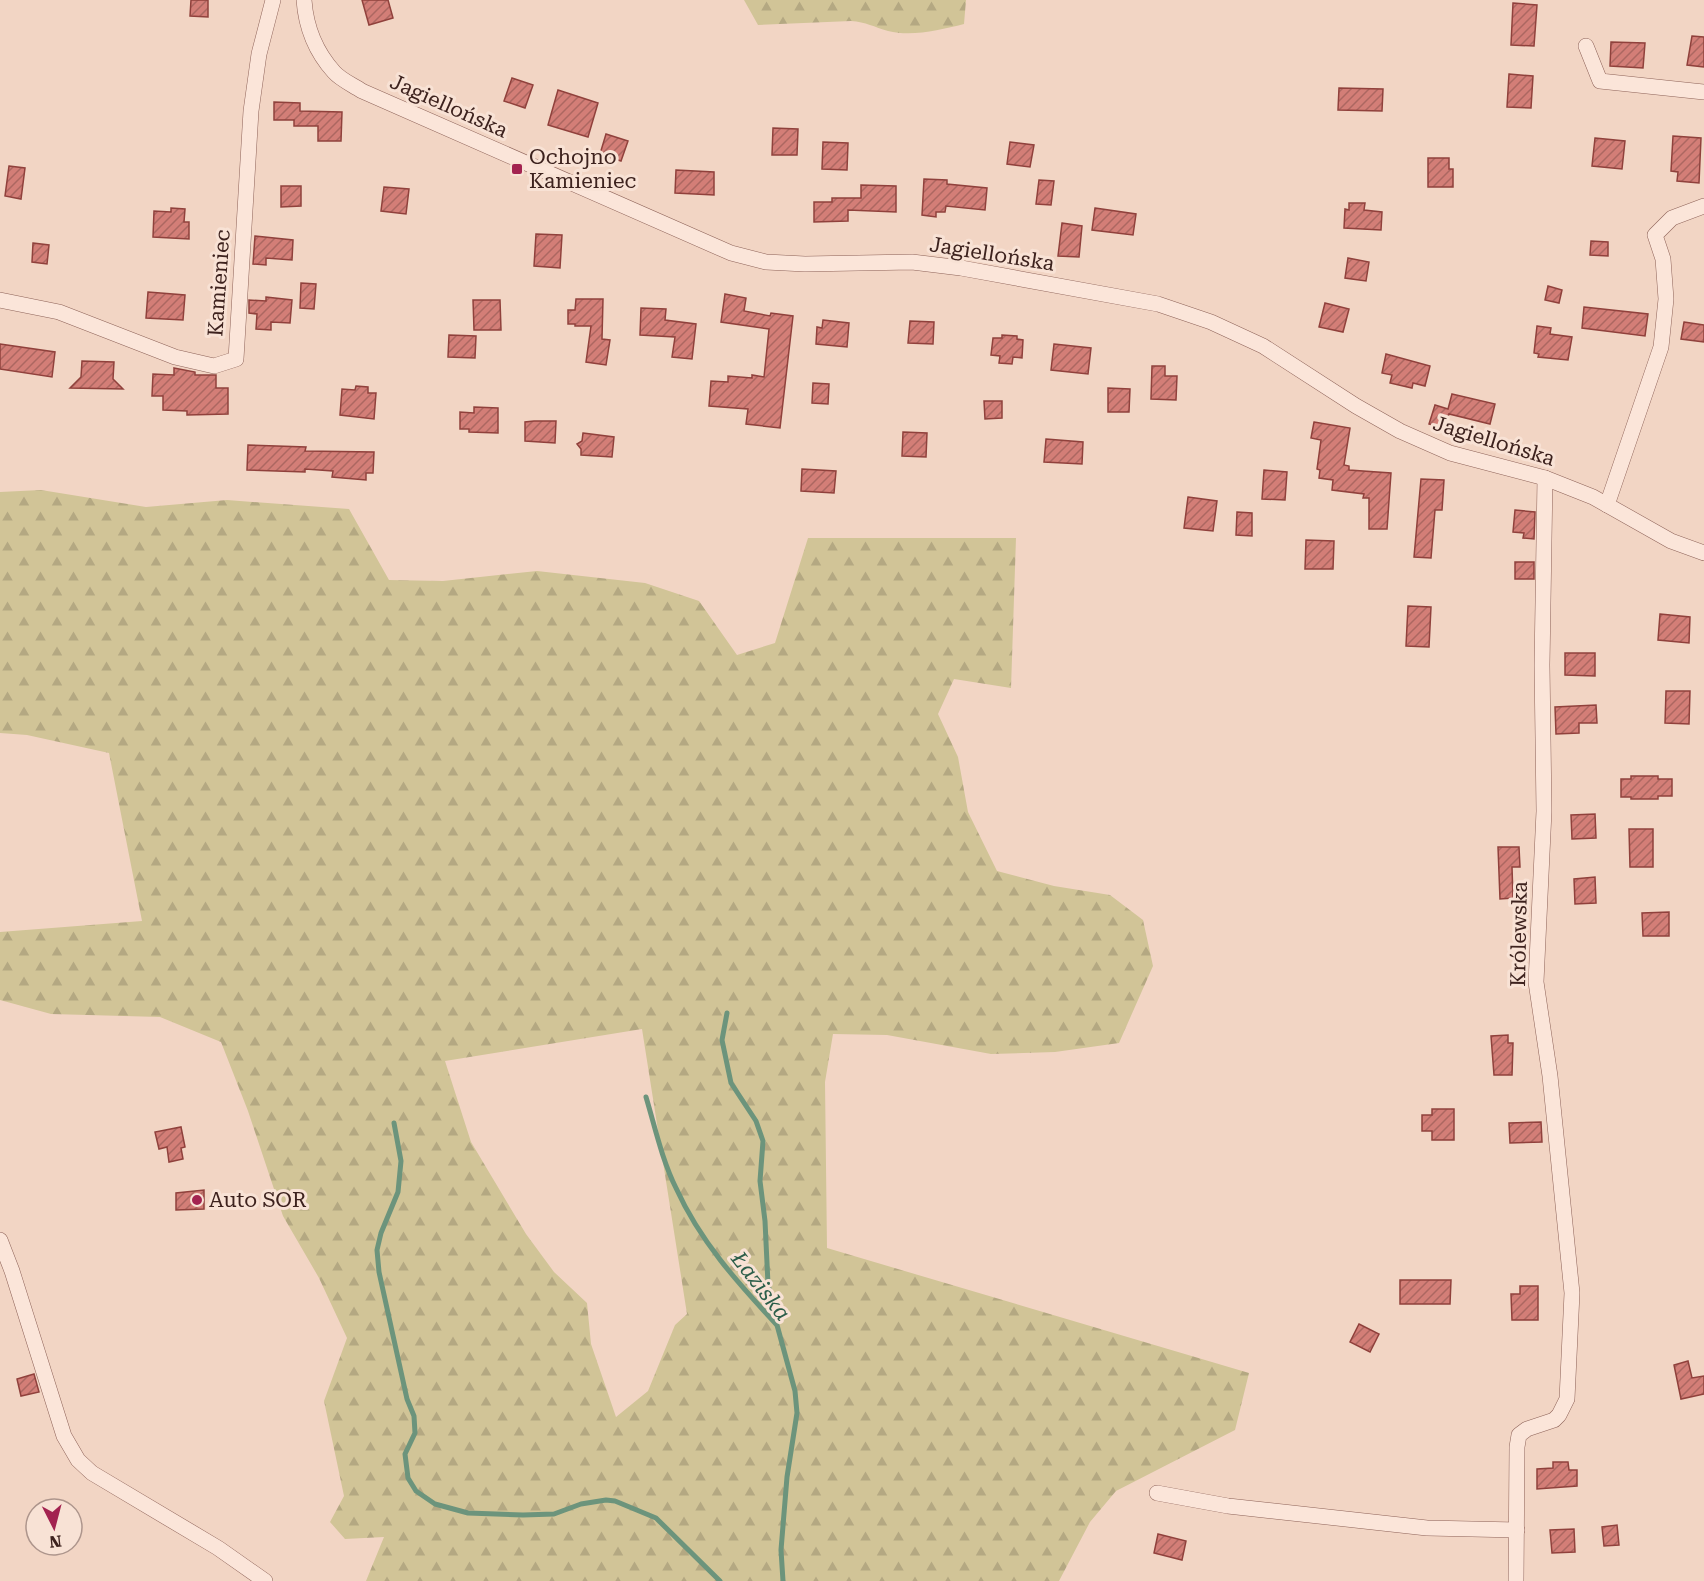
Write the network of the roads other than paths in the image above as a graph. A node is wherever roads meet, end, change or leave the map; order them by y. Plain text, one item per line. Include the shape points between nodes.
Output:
1 (273, 0) edge
2 (304, 0) edge
3 (1586, 46) dead end
4 (1704, 92) edge
5 (1704, 206) edge
6 (0, 300) edge
7 (1545, 477) junction
8 (1607, 505) junction
9 (1704, 553) edge
10 (0, 1240) edge
11 (1157, 1493) dead end
12 (1517, 1530) junction
13 (265, 1581) edge
14 (1516, 1581) edge

1 - 6 street, Kamieniec via 259,54 251,111 236,359 214,366 175,357 59,312
2 - 7 street, Jagiellońska via 313,43 335,74 362,91 731,253 766,262 805,264 912,262 1158,304 1263,346 1356,406 1450,453
3 - 4 street via 1600,81
5 - 8 street via 1672,218 1655,235 1663,259 1666,298 1661,347
7 - 8 street, Jagiellońska
7 - 12 street, Królewska via 1544,811 1536,981 1550,1076 1572,1293 1567,1398 1554,1420 1527,1429 1519,1435 1516,1446
8 - 9 street, Jagiellońska via 1671,541
10 - 13 street via 64,1436 78,1460
11 - 12 street via 1228,1506 1427,1528
12 - 14 street

